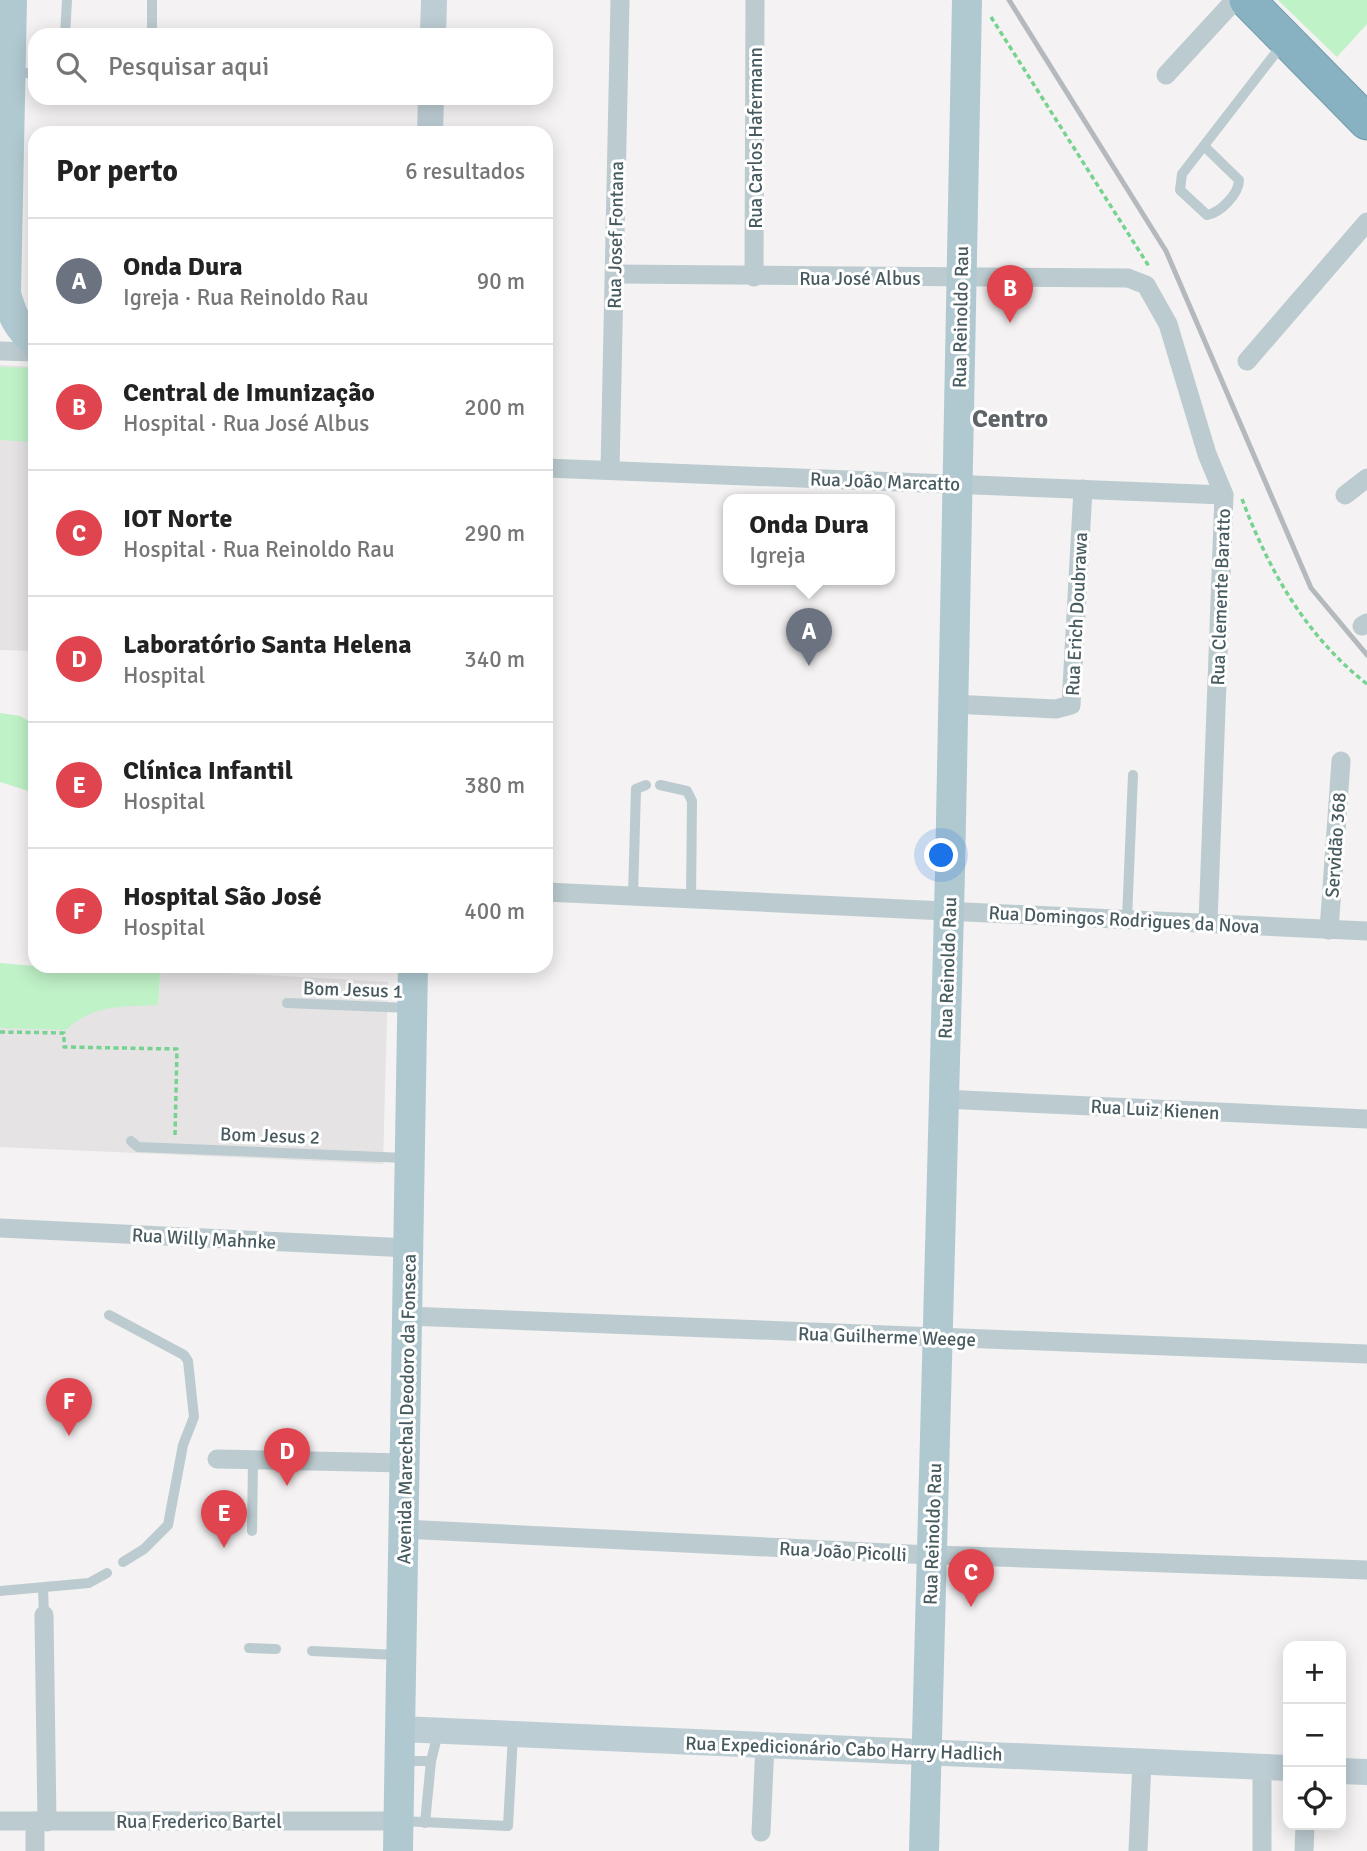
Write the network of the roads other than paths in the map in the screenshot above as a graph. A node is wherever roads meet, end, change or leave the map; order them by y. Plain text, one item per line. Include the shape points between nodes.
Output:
1 (12, 0) edge
2 (67, 0) edge
3 (152, 0) edge
4 (424, 0) edge
5 (434, 0) edge
6 (443, 0) edge
7 (620, 0) edge
8 (755, 0) edge
9 (967, 0) edge
10 (1235, 0) edge
11 (1247, 0) edge
12 (65, 28) edge
13 (152, 28) edge
14 (423, 28) edge
15 (433, 28) edge
16 (442, 28) edge
17 (1286, 40) junction
18 (14, 60) edge
19 (1166, 75) dead end
20 (421, 105) edge
21 (431, 105) edge
22 (441, 105) edge
23 (1367, 122) edge
24 (420, 126) edge
25 (430, 126) edge
26 (440, 126) edge
27 (1204, 146) junction
28 (1367, 222) edge
29 (615, 274) junction
30 (754, 277) junction
31 (961, 279) junction
32 (1146, 285) joint
33 (3, 302) edge
34 (28, 336) edge
35 (0, 351) edge
36 (28, 352) edge
37 (1247, 361) dead end
38 (553, 468) edge
39 (610, 470) junction
40 (1367, 478) edge
41 (956, 484) junction
42 (1083, 489) junction
43 (1224, 495) junction
44 (1345, 495) dead end
45 (953, 704) junction
46 (1341, 761) dead end
47 (1133, 775) dead end
48 (646, 785) dead end
49 (660, 785) dead end
50 (553, 892) edge
51 (633, 896) junction
52 (691, 899) junction
53 (949, 911) junction
54 (1127, 919) junction
55 (1208, 923) junction
56 (1329, 930) junction
57 (1367, 931) edge
58 (414, 973) edge
59 (290, 1004) dead end
60 (413, 1009) junction
61 (943, 1099) junction
62 (1367, 1119) edge
63 (131, 1141) dead end
64 (410, 1158) junction
65 (0, 1228) edge
66 (408, 1248) junction
67 (109, 1315) dead end
68 (407, 1317) junction
69 (937, 1338) junction
70 (1367, 1354) edge
71 (212, 1459) dead end
72 (253, 1460) junction
73 (405, 1463) junction
74 (403, 1530) junction
75 (251, 1531) dead end
76 (931, 1555) junction
77 (123, 1562) dead end
78 (1367, 1570) edge
79 (107, 1573) dead end
80 (43, 1588) junction
81 (0, 1591) edge
82 (44, 1615) joint
83 (249, 1648) dead end
84 (276, 1649) dead end
85 (312, 1651) dead end
86 (401, 1655) junction
87 (400, 1729) junction
88 (438, 1731) junction
89 (513, 1734) junction
90 (765, 1744) junction
91 (927, 1751) junction
92 (399, 1761) junction
93 (431, 1762) junction
94 (1142, 1762) junction
95 (1275, 1767) edge
96 (1346, 1771) edge
97 (1367, 1772) edge
98 (0, 1821) edge
99 (41, 1821) junction
100 (412, 1822) junction
101 (1305, 1830) edge
102 (761, 1832) dead end
103 (36, 1851) edge
104 (398, 1851) edge
105 (924, 1851) edge
106 (1138, 1851) edge
107 (1262, 1851) edge
108 (1304, 1851) edge

1 - 18 main road
2 - 12 lane
3 - 13 lane
4 - 14 street
5 - 15 street
6 - 16 street
7 - 29 street, Rua Josef Fontana
8 - 30 street, Rua Carlos Hafermann
9 - 31 main road, Rua Reinoldo Rau
10 - 19 street
11 - 17 highway
17 - 23 highway
17 - 27 lane
18 - 33 main road
20 - 24 street
21 - 25 street
22 - 26 street
27 - 27 lane via 1182,174 1180,190 1207,215 1214,214 1235,193 1239,180
28 - 37 street
29 - 30 street, Rua José Albus
29 - 39 street, Rua Josef Fontana
30 - 31 street, Rua José Albus
31 - 32 street, Rua José Albus via 1128,278
31 - 41 main road, Rua Reinoldo Rau
32 - 43 street, Rua Clemente Baratto via 1168,324
33 - 34 main road
35 - 36 street
38 - 39 street, Rua João Marcatto
39 - 41 street, Rua João Marcatto
40 - 44 street
41 - 42 street, Rua João Marcatto
41 - 45 main road, Rua Reinoldo Rau
42 - 43 street, Rua João Marcatto
42 - 45 street, Rua Erich Doubrawa via 1070,705 1056,709
43 - 55 street, Rua Clemente Baratto
45 - 53 main road, Rua Reinoldo Rau
46 - 56 street, Servidão 368
47 - 54 lane
48 - 51 lane via 636,789
49 - 52 lane via 687,791 692,802
50 - 51 street, Rua Domingos Rodrigues da Nova
51 - 52 street, Rua Domingos Rodrigues da Nova
52 - 53 street, Rua Domingos Rodrigues da Nova
53 - 54 street, Rua Domingos Rodrigues da Nova
53 - 61 main road, Rua Reinoldo Rau
54 - 55 street, Rua Domingos Rodrigues da Nova
55 - 56 street, Rua Domingos Rodrigues da Nova
56 - 57 street, Rua Domingos Rodrigues da Nova
58 - 60 main road, Avenida Marechal Deodoro da Fonseca
59 - 60 lane, Bom Jesus 1
60 - 64 main road, Avenida Marechal Deodoro da Fonseca
61 - 62 street, Rua Luiz Kienen
61 - 69 main road, Rua Reinoldo Rau
63 - 64 lane, Bom Jesus 2 via 138,1147
64 - 66 main road, Avenida Marechal Deodoro da Fonseca
65 - 66 street, Rua Willy Mahnke
66 - 68 main road, Avenida Marechal Deodoro da Fonseca
67 - 77 lane via 184,1355 194,1417 168,1525
68 - 69 street, Rua Guilherme Weege
68 - 73 main road, Avenida Marechal Deodoro da Fonseca
69 - 70 street, Rua Guilherme Weege
69 - 76 main road, Rua Reinoldo Rau
71 - 72 street
72 - 73 street
72 - 75 lane
73 - 74 main road, Avenida Marechal Deodoro da Fonseca
74 - 76 street, Rua João Picolli
74 - 86 main road, Avenida Marechal Deodoro da Fonseca
76 - 78 street, Rua João Picolli
76 - 91 main road, Rua Reinoldo Rau
79 - 80 lane via 89,1583
80 - 81 lane
80 - 82 lane
82 - 99 street
83 - 84 lane
85 - 86 lane
86 - 87 main road, Avenida Marechal Deodoro da Fonseca
87 - 88 street, Rua Expedicionário Cabo Harry Hadlich
87 - 92 main road, Avenida Marechal Deodoro da Fonseca
88 - 89 street, Rua Expedicionário Cabo Harry Hadlich
88 - 93 lane
89 - 90 street, Rua Expedicionário Cabo Harry Hadlich
89 - 100 lane via 508,1826
90 - 91 street, Rua Expedicionário Cabo Harry Hadlich
90 - 102 street
91 - 94 street, Rua Expedicionário Cabo Harry Hadlich
91 - 105 main road, Rua Reinoldo Rau
92 - 93 lane
92 - 100 main road, Avenida Marechal Deodoro da Fonseca
93 - 100 lane
94 - 95 street, Rua Expedicionário Cabo Harry Hadlich
94 - 106 street
95 - 107 street
96 - 97 street
98 - 99 street, Rua Frederico Bartel
99 - 100 street, Rua Frederico Bartel
99 - 103 street
100 - 104 main road, Avenida Marechal Deodoro da Fonseca
101 - 108 street

